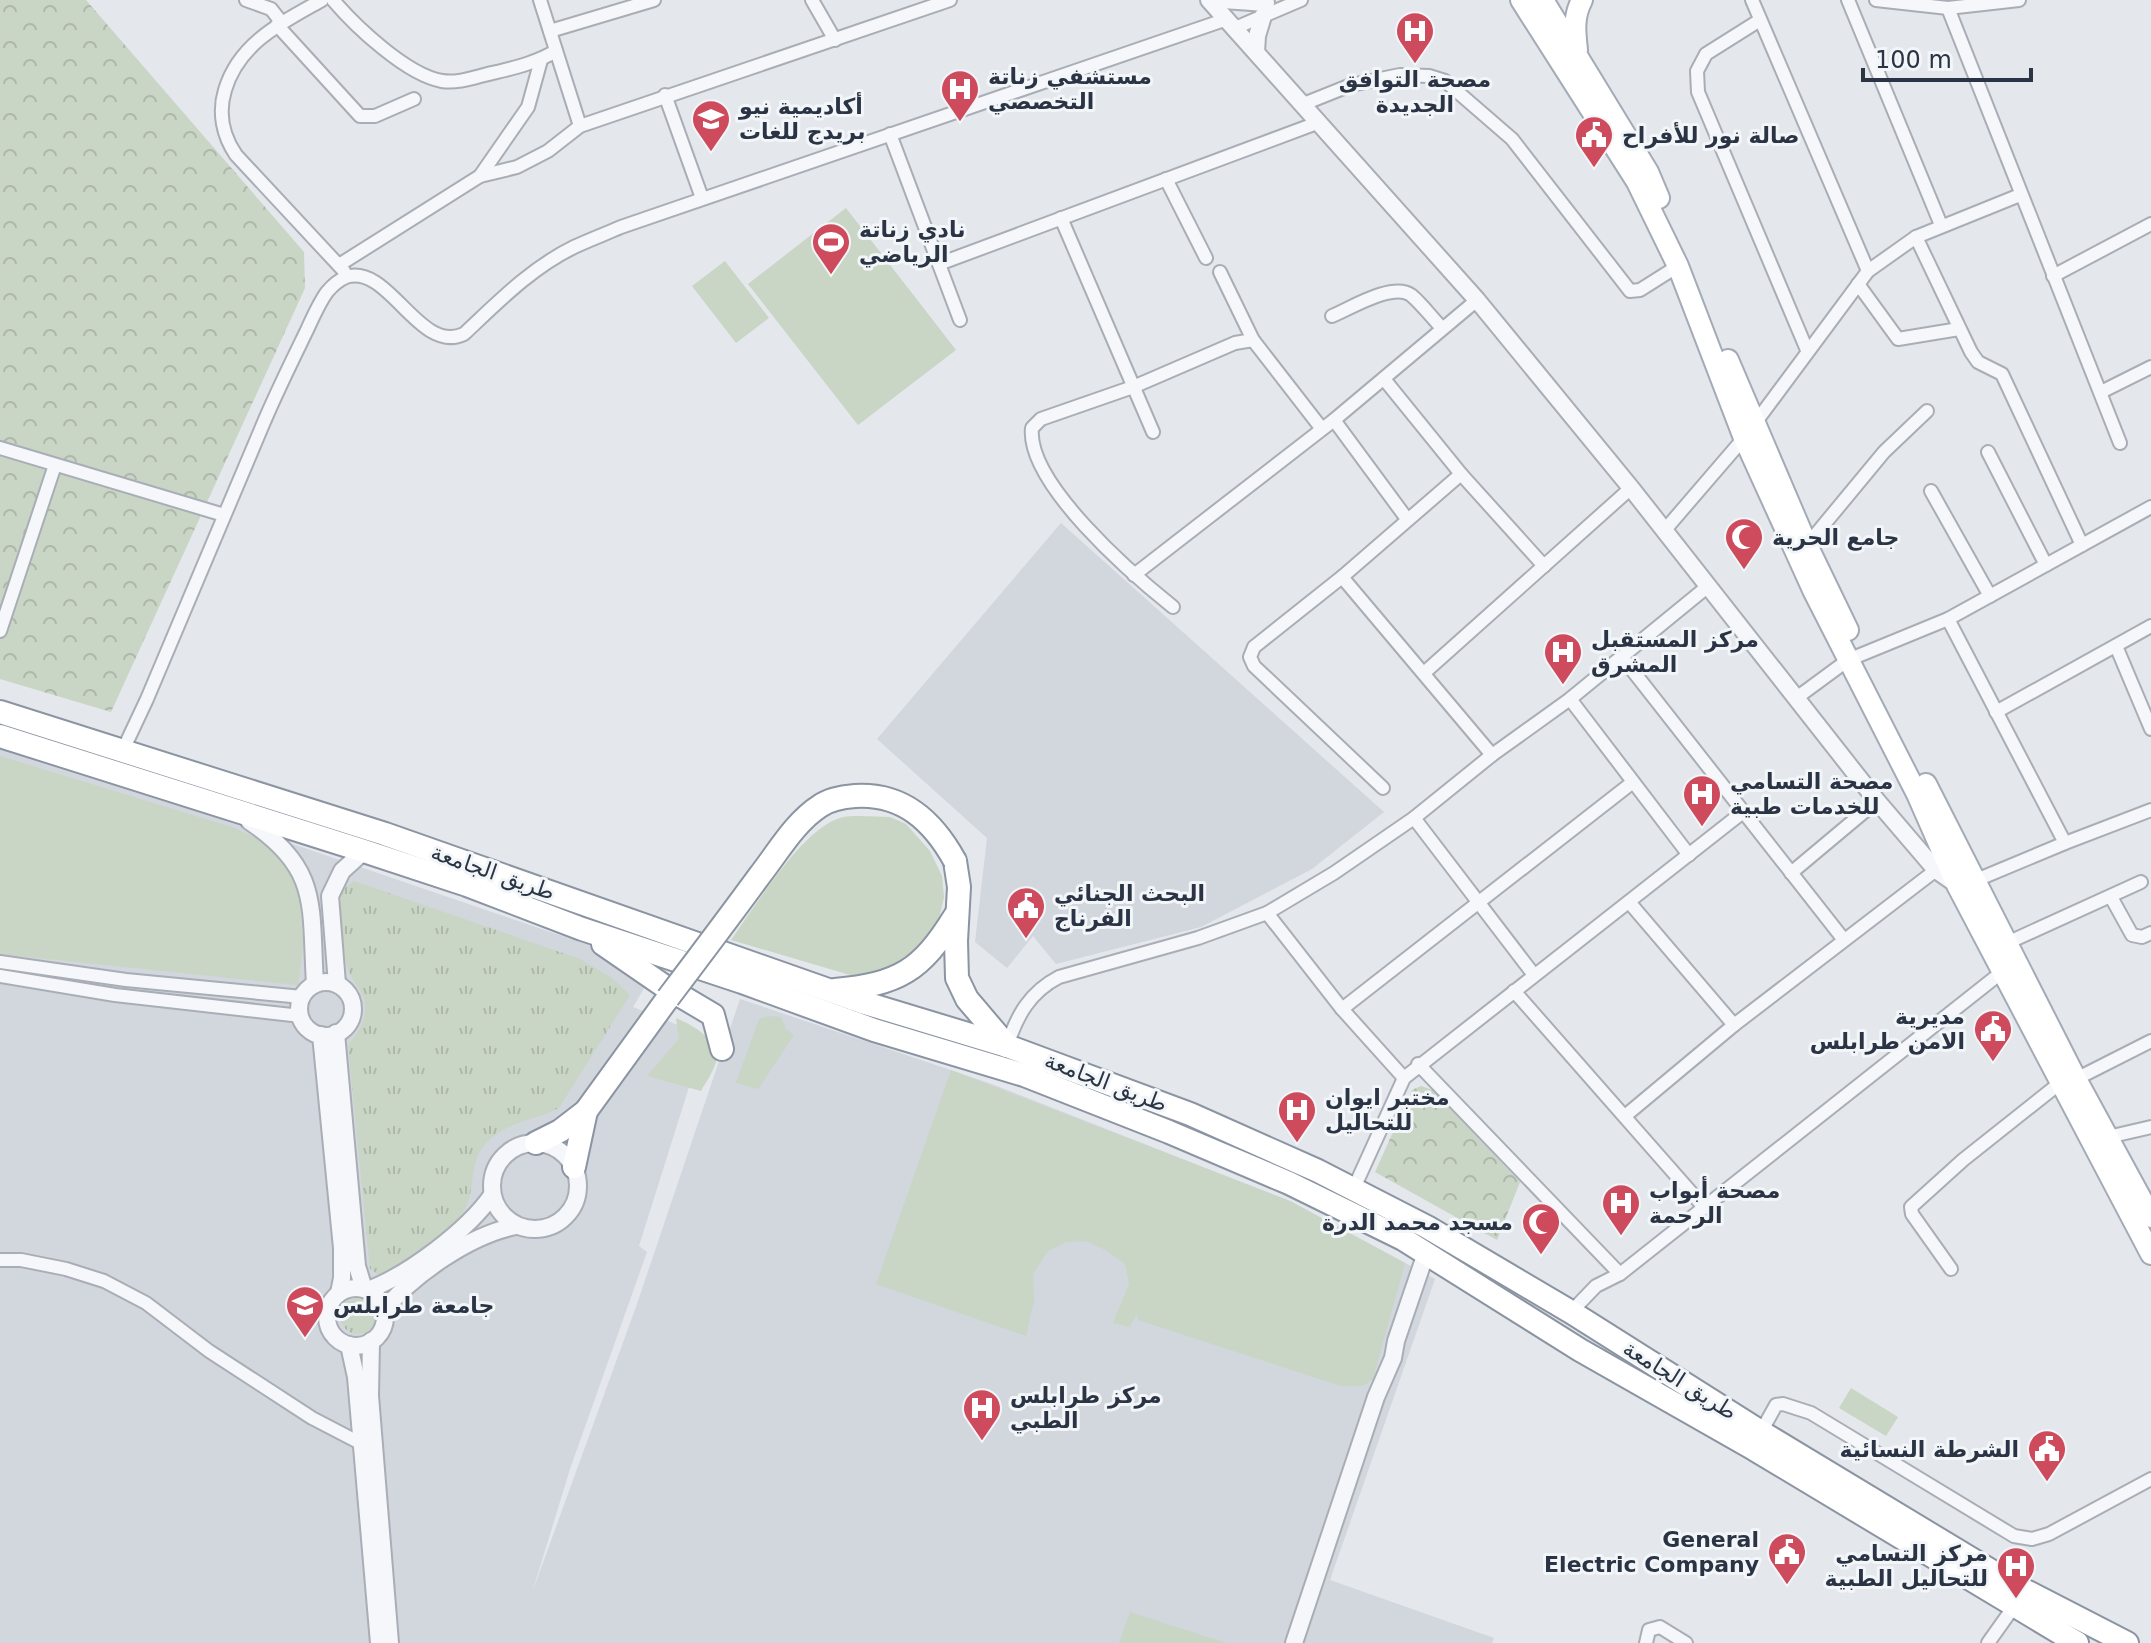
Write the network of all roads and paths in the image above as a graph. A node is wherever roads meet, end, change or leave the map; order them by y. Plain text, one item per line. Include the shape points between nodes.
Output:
1 (246, 0) edge
2 (322, 0) edge
3 (333, 0) edge
4 (540, 0) edge
5 (654, 0) edge
6 (812, 0) edge
7 (950, 0) edge
8 (1284, 0) edge
9 (1301, 0) edge
10 (1503, 0) edge
11 (1582, 0) edge
12 (1752, 0) edge
13 (1848, 0) edge
14 (1876, 0) edge
15 (2011, 1) edge
16 (635, 3) edge
17 (1531, 4) edge
18 (1948, 8) junction
19 (1264, 10) junction
20 (1223, 12) edge
21 (1760, 20) junction
22 (280, 24) junction
23 (550, 31) junction
24 (835, 40) junction
25 (556, 51) junction
26 (1256, 52) junction
27 (1578, 54) junction
28 (541, 60) junction
29 (665, 95) junction
30 (414, 99) dead end
31 (1301, 105) junction
32 (1317, 123) junction
33 (580, 126) junction
34 (890, 134) junction
35 (480, 176) junction
36 (1166, 179) junction
37 (2020, 195) junction
38 (702, 198) junction
39 (1061, 218) junction
40 (2151, 224) edge
41 (1941, 225) junction
42 (1916, 237) junction
43 (1206, 258) dead end
44 (939, 264) junction
45 (339, 265) junction
46 (1678, 266) junction
47 (1868, 271) junction
48 (1220, 272) dead end
49 (349, 276) junction
50 (2053, 276) junction
51 (1858, 284) junction
52 (1477, 300) junction
53 (1332, 316) dead end
54 (960, 320) dead end
55 (1442, 328) junction
56 (1959, 329) junction
57 (1253, 340) junction
58 (1807, 350) junction
59 (2151, 367) edge
60 (1384, 379) junction
61 (1133, 387) junction
62 (2101, 392) junction
63 (1927, 411) dead end
64 (1334, 420) junction
65 (1322, 429) junction
66 (1750, 431) junction
67 (1153, 432) dead end
68 (2120, 443) dead end
69 (0, 448) edge
70 (1988, 452) dead end
71 (55, 465) junction
72 (1461, 474) junction
73 (1631, 488) junction
74 (1931, 491) dead end
75 (2151, 507) edge
76 (224, 515) junction
77 (1407, 519) junction
78 (1664, 531) junction
79 (1807, 545) junction
80 (2082, 545) junction
81 (2046, 565) junction
82 (1544, 566) junction
83 (1134, 575) junction
84 (1342, 577) junction
85 (1707, 587) junction
86 (1990, 596) junction
87 (1173, 607) dead end
88 (1948, 619) junction
89 (2151, 626) edge
90 (0, 631) edge
91 (1842, 634) junction
92 (2116, 646) junction
93 (1622, 657) junction
94 (1854, 657) junction
95 (1424, 673) junction
96 (1570, 699) junction
97 (1795, 699) junction
98 (0, 712) edge
99 (1996, 712) junction
100 (2151, 729) edge
101 (0, 736) edge
102 (123, 750) junction
103 (1492, 755) junction
104 (1633, 782) junction
105 (1383, 788) dead end
106 (1877, 801) junction
107 (2151, 810) edge
108 (235, 811) junction
109 (1743, 812) junction
110 (1414, 818) junction
111 (2065, 843) junction
112 (364, 851) junction
113 (1689, 855) junction
114 (1936, 870) junction
115 (1791, 873) junction
116 (2141, 882) dead end
117 (1966, 883) junction
118 (2111, 897) junction
119 (1629, 902) junction
120 (1479, 903) junction
121 (958, 912) junction
122 (1267, 913) junction
123 (582, 929) junction
124 (2151, 933) edge
125 (1844, 940) junction
126 (2007, 943) junction
127 (0, 962) edge
128 (2002, 972) junction
129 (1534, 975) junction
130 (0, 976) edge
131 (315, 984) junction
132 (337, 984) junction
133 (831, 991) junction
134 (1514, 991) junction
135 (302, 997) junction
136 (1342, 1009) junction
137 (301, 1016) junction
138 (1734, 1025) junction
139 (329, 1034) junction
140 (2151, 1041) edge
141 (1007, 1046) junction
142 (722, 1049) dead end
143 (1418, 1064) junction
144 (1404, 1078) junction
145 (2068, 1081) junction
146 (586, 1111) junction
147 (1625, 1116) junction
148 (2151, 1127) edge
149 (2108, 1137) junction
150 (536, 1143) junction
151 (574, 1167) junction
152 (1354, 1188) junction
153 (492, 1195) junction
154 (1703, 1206) junction
155 (2151, 1217) edge
156 (516, 1226) junction
157 (1426, 1253) junction
158 (2151, 1254) edge
159 (0, 1260) edge
160 (1951, 1269) dead end
161 (1620, 1274) junction
162 (366, 1289) junction
163 (339, 1293) junction
164 (384, 1310) junction
165 (1571, 1312) junction
166 (371, 1341) junction
167 (349, 1345) junction
168 (1761, 1432) junction
169 (362, 1444) junction
170 (2151, 1479) edge
171 (2015, 1605) junction
172 (379, 1643) edge
173 (390, 1643) edge
174 (1294, 1643) edge
175 (1646, 1643) edge
176 (1686, 1643) edge
177 (1988, 1643) edge
178 (2077, 1643) edge
179 (2127, 1643) edge

1 - 22 street via 271,9
2 - 22 street
3 - 28 street via 374,41 440,80 481,77
4 - 23 street
5 - 16 street
6 - 24 street
7 - 24 street
8 - 19 street
9 - 19 street
10 - 17 main road
11 - 27 main road via 1575,21
12 - 21 street
13 - 41 street
14 - 18 street
15 - 18 street
16 - 23 street
17 - 27 main road
17 - 46 main road via 1624,158
18 - 37 street
19 - 20 street
19 - 20 street
19 - 26 street
20 - 26 street
20 - 34 street
21 - 47 street
21 - 58 street via 1706,54 1697,71 1698,92
22 - 30 street via 360,116 375,116
22 - 45 street via 239,58 228,79 222,100 225,134 236,155
23 - 25 street
24 - 29 street
25 - 28 street
25 - 33 street
26 - 31 street
27 - 66 main road via 1648,172
28 - 35 street via 528,107
29 - 33 street
29 - 38 street
31 - 32 street
31 - 46 street via 1351,85 1400,75 1445,81 1512,139 1630,291
32 - 36 street
32 - 52 street
33 - 35 street via 517,167
34 - 38 street
34 - 44 street
35 - 45 street
36 - 39 street
36 - 43 street
37 - 41 street
37 - 50 street
38 - 49 street via 572,248 519,283 457,337 429,330 388,292 362,277
39 - 44 street
39 - 61 street
40 - 50 street
41 - 42 street
42 - 47 street
42 - 56 street
44 - 54 street
45 - 49 street
46 - 66 main road
47 - 51 street
48 - 57 street
49 - 76 street via 322,300
50 - 62 street
51 - 56 street via 1898,339
51 - 58 street
52 - 55 street
52 - 73 street
53 - 55 street via 1401,290
55 - 60 street
56 - 80 street via 1978,362 2002,374
57 - 61 street
57 - 65 street
58 - 66 street
59 - 62 street
60 - 64 street
60 - 72 street
61 - 67 street
61 - 83 street via 1041,419 1030,440 1068,507
62 - 68 street
63 - 79 street via 1884,452
64 - 65 street
64 - 77 street
65 - 83 street
66 - 78 street
66 - 79 main road
66 - 91 main road
69 - 71 street
70 - 81 street
71 - 76 street
71 - 90 street
72 - 77 street
72 - 82 street
73 - 78 street
73 - 82 street
74 - 86 street
75 - 80 street
76 - 102 street
77 - 84 street
78 - 85 street
79 - 91 main road
80 - 81 street
81 - 86 street
82 - 95 street
83 - 87 street
84 - 95 street
84 - 105 street via 1254,647 1250,657
85 - 93 street
85 - 97 street
86 - 88 street
88 - 94 street
88 - 99 street
89 - 92 street
91 - 94 main road
92 - 99 street
92 - 100 street
93 - 96 street
93 - 109 street
94 - 97 street
94 - 117 main road
95 - 103 street
96 - 103 street
96 - 104 street
97 - 106 street
98 - 102 highway, طريق الجامعة
99 - 111 street
101 - 108 highway, طريق الجامعة
102 - 133 highway, طريق الجامعة via 385,834
103 - 110 street
104 - 113 street
104 - 120 street
106 - 114 street
106 - 115 street
107 - 111 street
108 - 112 highway, طريق الجامعة
108 - 131 street via 273,837 304,877
109 - 113 street
109 - 115 street
110 - 120 street
110 - 122 street
111 - 117 street
112 - 123 highway, طريق الجامعة
112 - 132 street via 342,871 330,896
113 - 119 street
114 - 117 street
114 - 125 street
115 - 125 street
116 - 118 street
117 - 126 main road
117 - 128 main road
118 - 124 street via 2132,935
118 - 126 street
119 - 129 street
119 - 138 street
120 - 129 street
120 - 136 street
121 - 133 highway via 931,952 908,972 883,983
121 - 141 highway via 957,978 967,999
121 - 146 highway, bridge via 955,861 933,827 910,807 885,797 862,796 823,804 796,828
122 - 136 street
122 - 141 street via 1044,984 1018,1017
123 - 142 highway via 713,1015
123 - 157 highway, طريق الجامعة via 874,1030 1024,1075 1289,1183
125 - 138 street
126 - 145 main road
127 - 135 street
128 - 145 main road
128 - 154 street
129 - 134 street
130 - 137 street
131 - 132 street
131 - 135 street
132 - 139 street via 349,994 353,1009 348,1024
133 - 141 highway, طريق الجامعة
134 - 143 street
134 - 147 street
135 - 137 street
136 - 144 street
137 - 139 street via 308,1028
138 - 147 street
139 - 162 street via 357,1266
139 - 163 street via 342,1248
140 - 145 street
141 - 152 highway, طريق الجامعة via 1190,1114
143 - 144 street
143 - 161 street
144 - 152 street
145 - 149 main road
145 - 158 main road
145 - 160 street via 1963,1160 1911,1207
146 - 150 highway
146 - 151 highway
147 - 154 street
148 - 149 street
149 - 155 main road
150 - 151 street via 559,1150
150 - 153 street via 505,1154 493,1173
151 - 156 street via 578,1190 569,1213 539,1230
152 - 165 highway, طريق الجامعة
153 - 156 street via 500,1213
153 - 162 street via 462,1229 394,1278
154 - 161 street
156 - 164 street via 469,1243 403,1288
157 - 171 highway, طريق الجامعة via 1580,1350
157 - 174 street
159 - 169 street via 51,1266 104,1281 146,1303 312,1418
161 - 165 street via 1596,1286
162 - 163 street
162 - 164 street
163 - 167 street via 328,1306 327,1322 335,1337
164 - 166 street via 383,1328
165 - 168 highway, طريق الجامعة
166 - 167 street
166 - 173 street via 370,1396
167 - 169 street
168 - 170 street via 1776,1405 1811,1413 2014,1536 2032,1539
168 - 179 highway, طريق الجامعة via 2016,1586
169 - 172 street
171 - 177 street
171 - 178 highway, طريق الجامعة
175 - 176 street via 1649,1630 1660,1627

